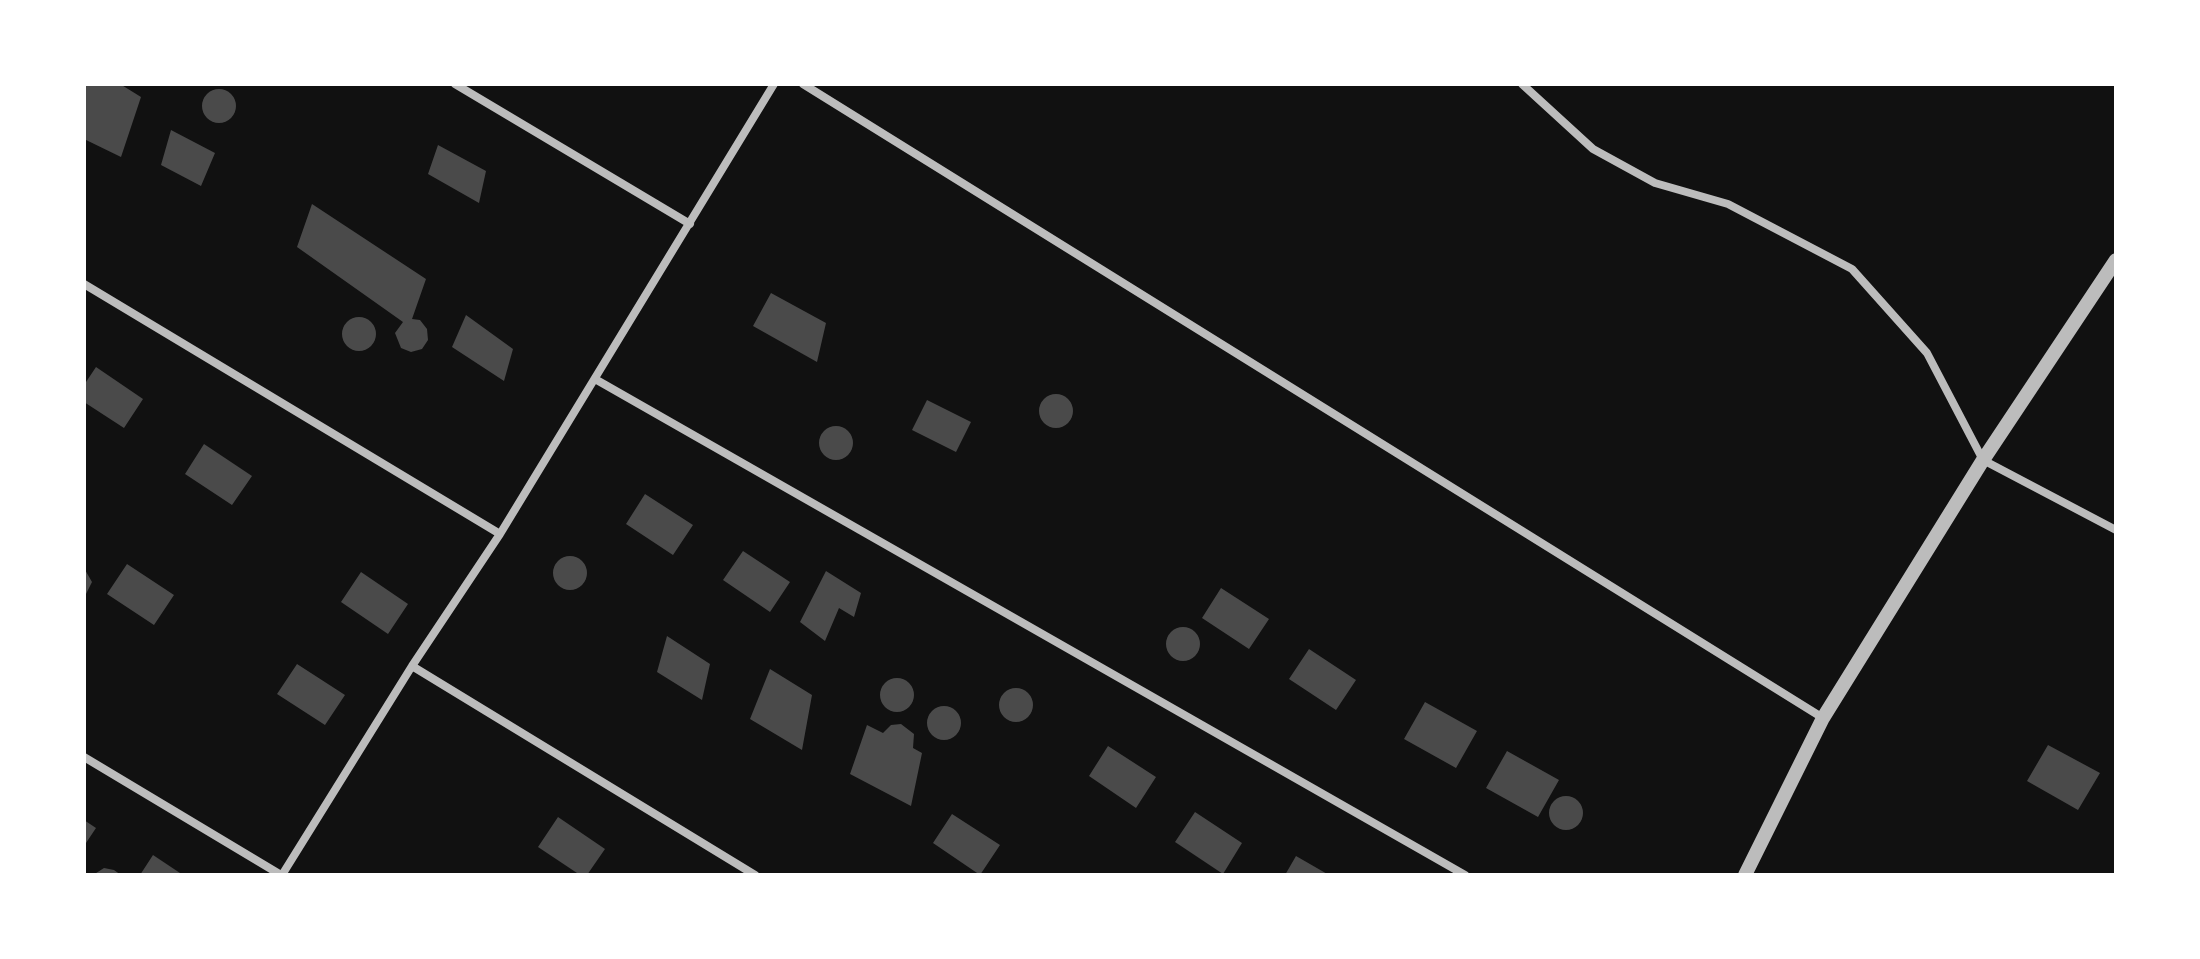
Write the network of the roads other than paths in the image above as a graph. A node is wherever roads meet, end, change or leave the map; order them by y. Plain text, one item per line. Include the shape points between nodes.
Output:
1 (455, 84) edge
2 (774, 84) edge
3 (803, 84) edge
4 (1522, 84) edge
5 (690, 224) junction
6 (2116, 260) edge
7 (84, 284) edge
8 (595, 379) junction
9 (1983, 460) junction
10 (2116, 530) edge
11 (500, 534) junction
12 (412, 666) junction
13 (1823, 718) junction
14 (84, 757) edge
15 (282, 875) edge
16 (755, 875) edge
17 (1465, 875) edge
18 (1745, 875) edge

1 - 5 street
2 - 5 street
3 - 13 street
4 - 9 street via 1593,149 1655,183 1728,204 1852,269 1927,353
5 - 8 street
6 - 9 street
7 - 11 street
8 - 11 street
8 - 17 street
9 - 10 street
9 - 13 street
11 - 12 street
12 - 15 street
12 - 16 street
13 - 18 street
14 - 15 street

